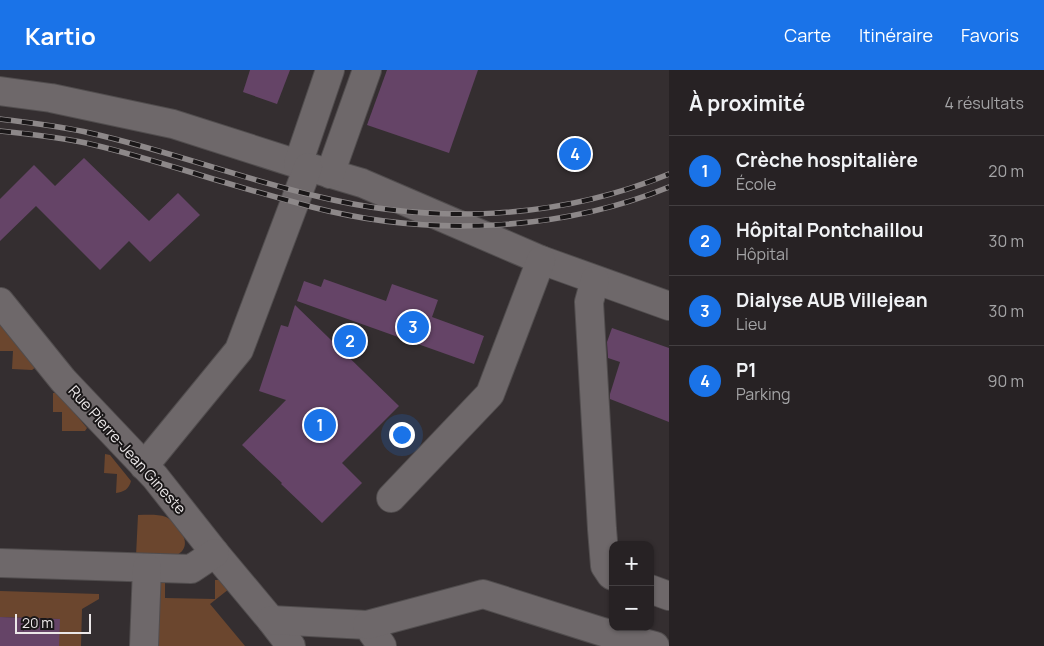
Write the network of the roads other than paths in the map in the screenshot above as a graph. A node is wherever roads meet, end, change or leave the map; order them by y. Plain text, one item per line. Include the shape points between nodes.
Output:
1 (330, 70) edge
2 (367, 70) edge
3 (0, 91) edge
4 (312, 168) junction
5 (541, 260) junction
6 (595, 280) junction
7 (0, 302) edge
8 (669, 306) edge
9 (144, 466) junction
10 (392, 498) dead end
11 (215, 553) junction
12 (0, 563) edge
13 (147, 568) junction
14 (609, 572) edge
15 (654, 590) edge
16 (669, 596) edge
17 (272, 620) junction
18 (374, 635) edge
19 (144, 646) edge
20 (291, 646) edge
21 (655, 646) edge

1 - 4 street
2 - 4 street
3 - 4 street via 50,98 172,124
4 - 5 street via 362,183
4 - 9 street via 239,350
5 - 6 street
5 - 10 street via 490,394
6 - 8 street
6 - 14 street via 589,302 605,566
7 - 9 street, Rue Pierre-Jean Gineste via 63,380
9 - 11 street, Rue Pierre-Jean Gineste
11 - 13 street via 191,568
11 - 17 street, Rue Pierre-Jean Gineste
12 - 13 street
13 - 19 street
15 - 16 street
17 - 18 street
17 - 20 street, Rue Pierre-Jean Gineste
18 - 21 street via 483,594

